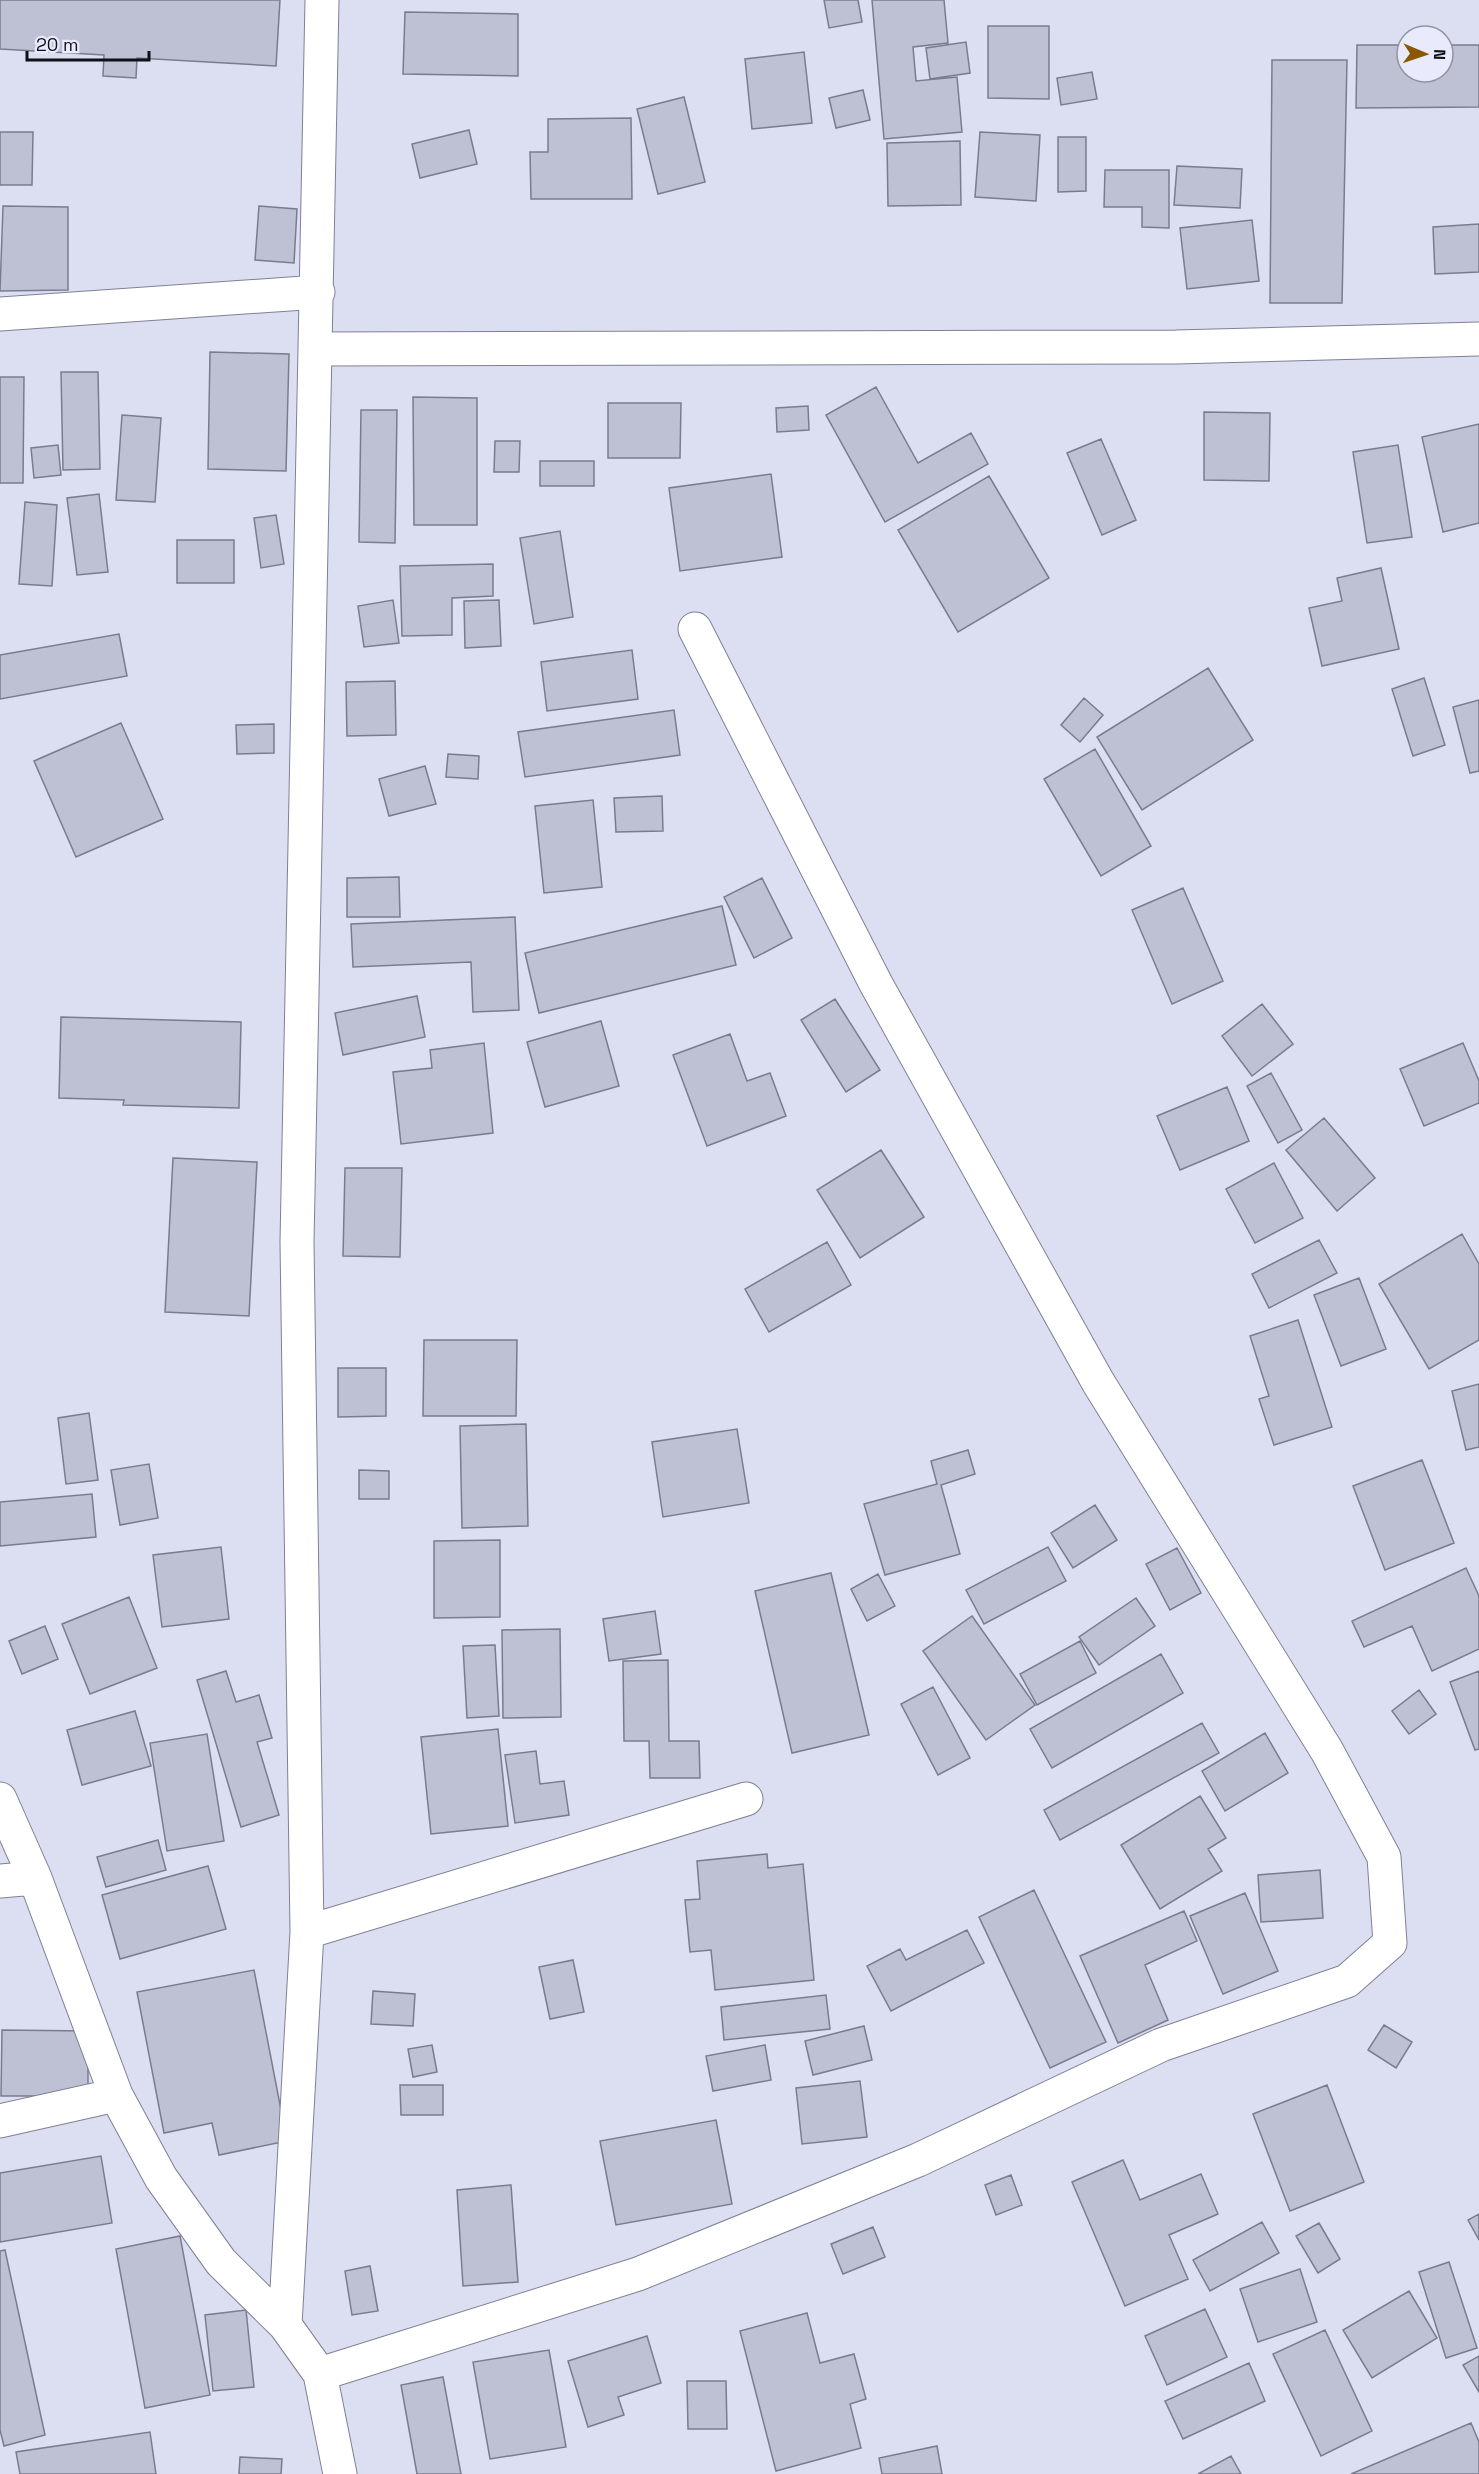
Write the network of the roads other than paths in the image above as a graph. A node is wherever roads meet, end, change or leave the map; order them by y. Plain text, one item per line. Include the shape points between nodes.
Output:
1 (322, 0) edge
2 (318, 292) junction
3 (0, 314) edge
4 (1479, 339) edge
5 (316, 349) junction
6 (695, 629) dead end
7 (0, 1798) edge
8 (746, 1799) dead end
9 (35, 1878) junction
10 (0, 1881) edge
11 (307, 1932) junction
12 (116, 2095) junction
13 (0, 2121) edge
14 (285, 2325) junction
15 (320, 2374) junction
16 (340, 2474) edge

1 - 2 street
2 - 3 street
2 - 5 street
4 - 5 street via 1164,347
5 - 11 street via 297,1242
6 - 15 street via 876,984 1098,1382 1327,1751 1384,1857 1390,1943 1347,1981 1161,2045 918,2160 638,2274
7 - 9 street
8 - 11 street
9 - 10 street
9 - 12 street
11 - 14 street
12 - 13 street
12 - 14 street via 161,2178 221,2262
14 - 15 street
15 - 16 street

